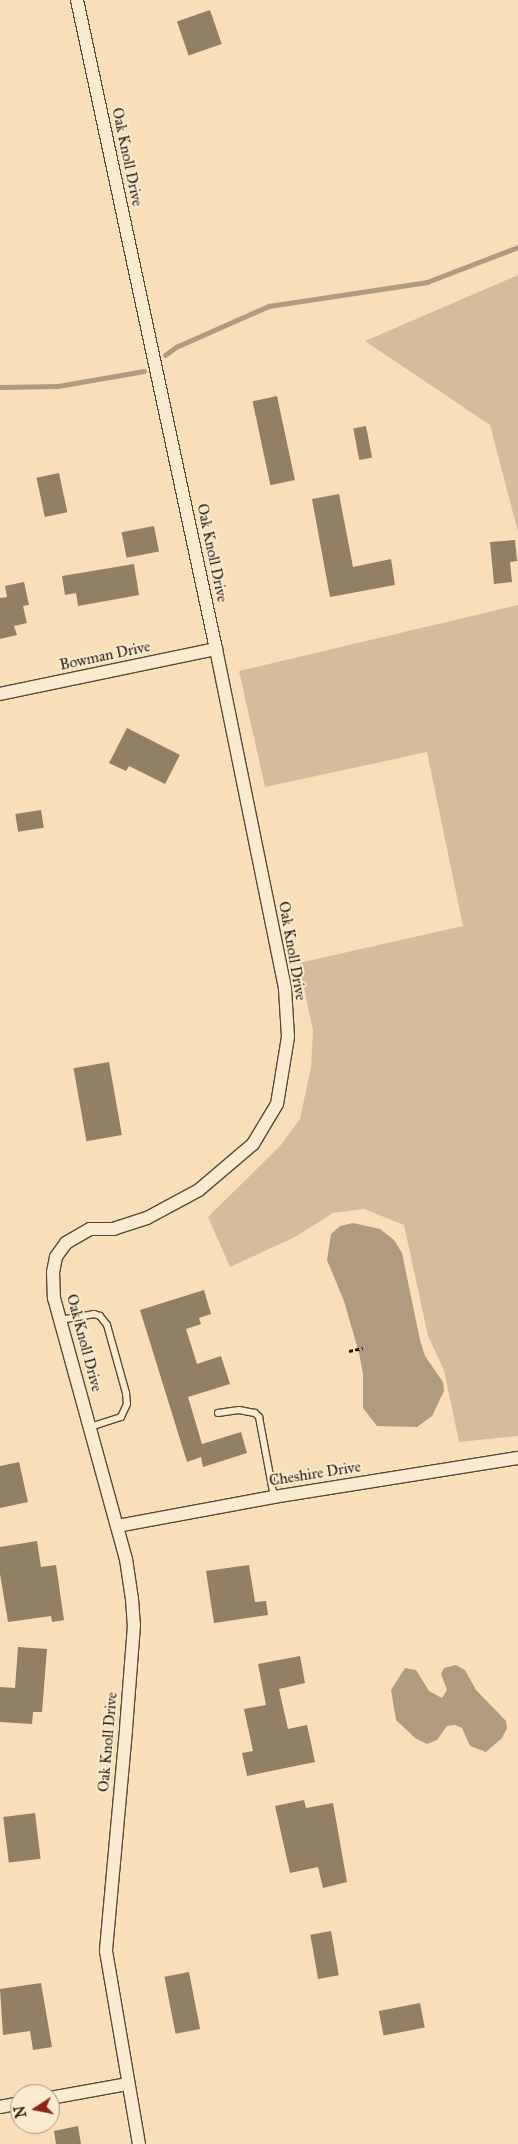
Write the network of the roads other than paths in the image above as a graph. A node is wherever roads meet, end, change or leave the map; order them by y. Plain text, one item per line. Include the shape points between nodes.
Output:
1 (77, 0) edge
2 (216, 649) junction
3 (0, 694) edge
4 (60, 1320) junction
5 (218, 1414) dead end
6 (90, 1427) junction
7 (518, 1458) edge
8 (274, 1497) junction
9 (118, 1526) junction
10 (127, 2084) junction
11 (60, 2096) edge
12 (139, 2144) edge

1 - 2 street, Oak Knoll Drive
2 - 3 street, Bowman Drive
2 - 4 street, Oak Knoll Drive via 285,988 288,1037 277,1104 253,1144 199,1190 147,1218 114,1229 90,1229 66,1242 56,1257 52,1272
4 - 6 street, Oak Knoll Drive
4 - 6 lane via 94,1314 107,1325 127,1404 120,1417
5 - 8 lane via 239,1410 259,1417
6 - 9 street, Oak Knoll Drive
7 - 8 street, Cheshire Drive
8 - 9 street, Cheshire Drive
9 - 10 street, Oak Knoll Drive via 126,1559 134,1625 106,1951
10 - 11 street
10 - 12 street, Oak Knoll Drive

